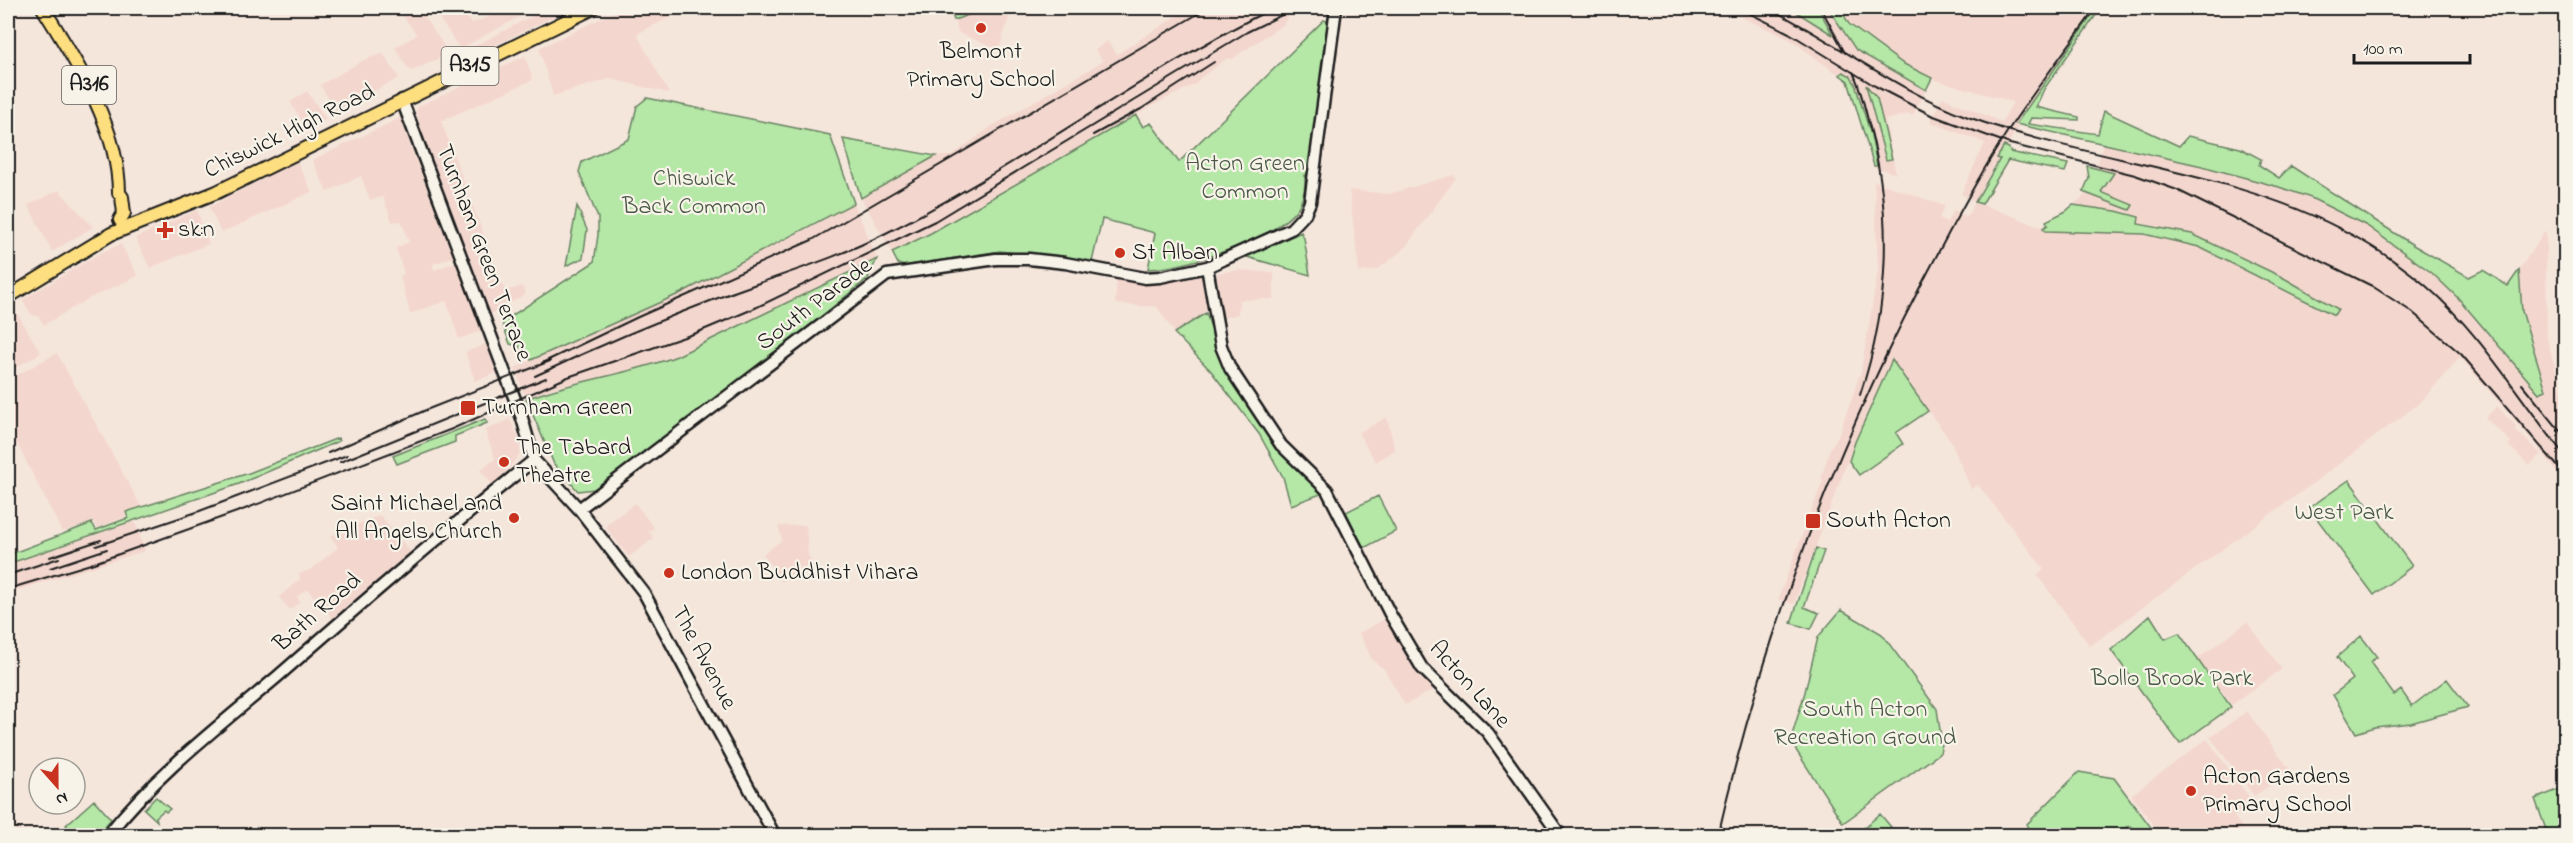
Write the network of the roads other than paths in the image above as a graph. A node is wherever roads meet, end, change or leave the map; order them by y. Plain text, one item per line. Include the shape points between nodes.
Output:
1 (43, 8) edge
2 (593, 8) edge
3 (1336, 8) edge
4 (402, 100) junction
5 (121, 224) junction
6 (1206, 267) junction
7 (8, 297) edge
8 (534, 459) junction
9 (579, 509) junction
10 (107, 836) edge
11 (775, 836) edge
12 (1561, 836) edge

1 - 5 main road, A316 via 91,88 115,162 119,193 115,212
2 - 4 main road, Chiswick High Road / A315
3 - 6 main road, South Parade via 1310,202 1305,214 1291,229
4 - 5 main road, Chiswick High Road / A315 via 217,192
4 - 8 main road, Turnham Green Terrace via 519,409
5 - 7 main road, Chiswick High Road / A315
6 - 9 main road, South Parade via 1145,278 1029,259 887,275
6 - 12 main road, Acton Lane via 1221,346 1230,368 1281,445 1327,490 1409,650 1488,733
8 - 9 main road, Turnham Green Terrace
8 - 10 main road, Bath Road via 191,750
9 - 11 main road, The Avenue via 644,593

